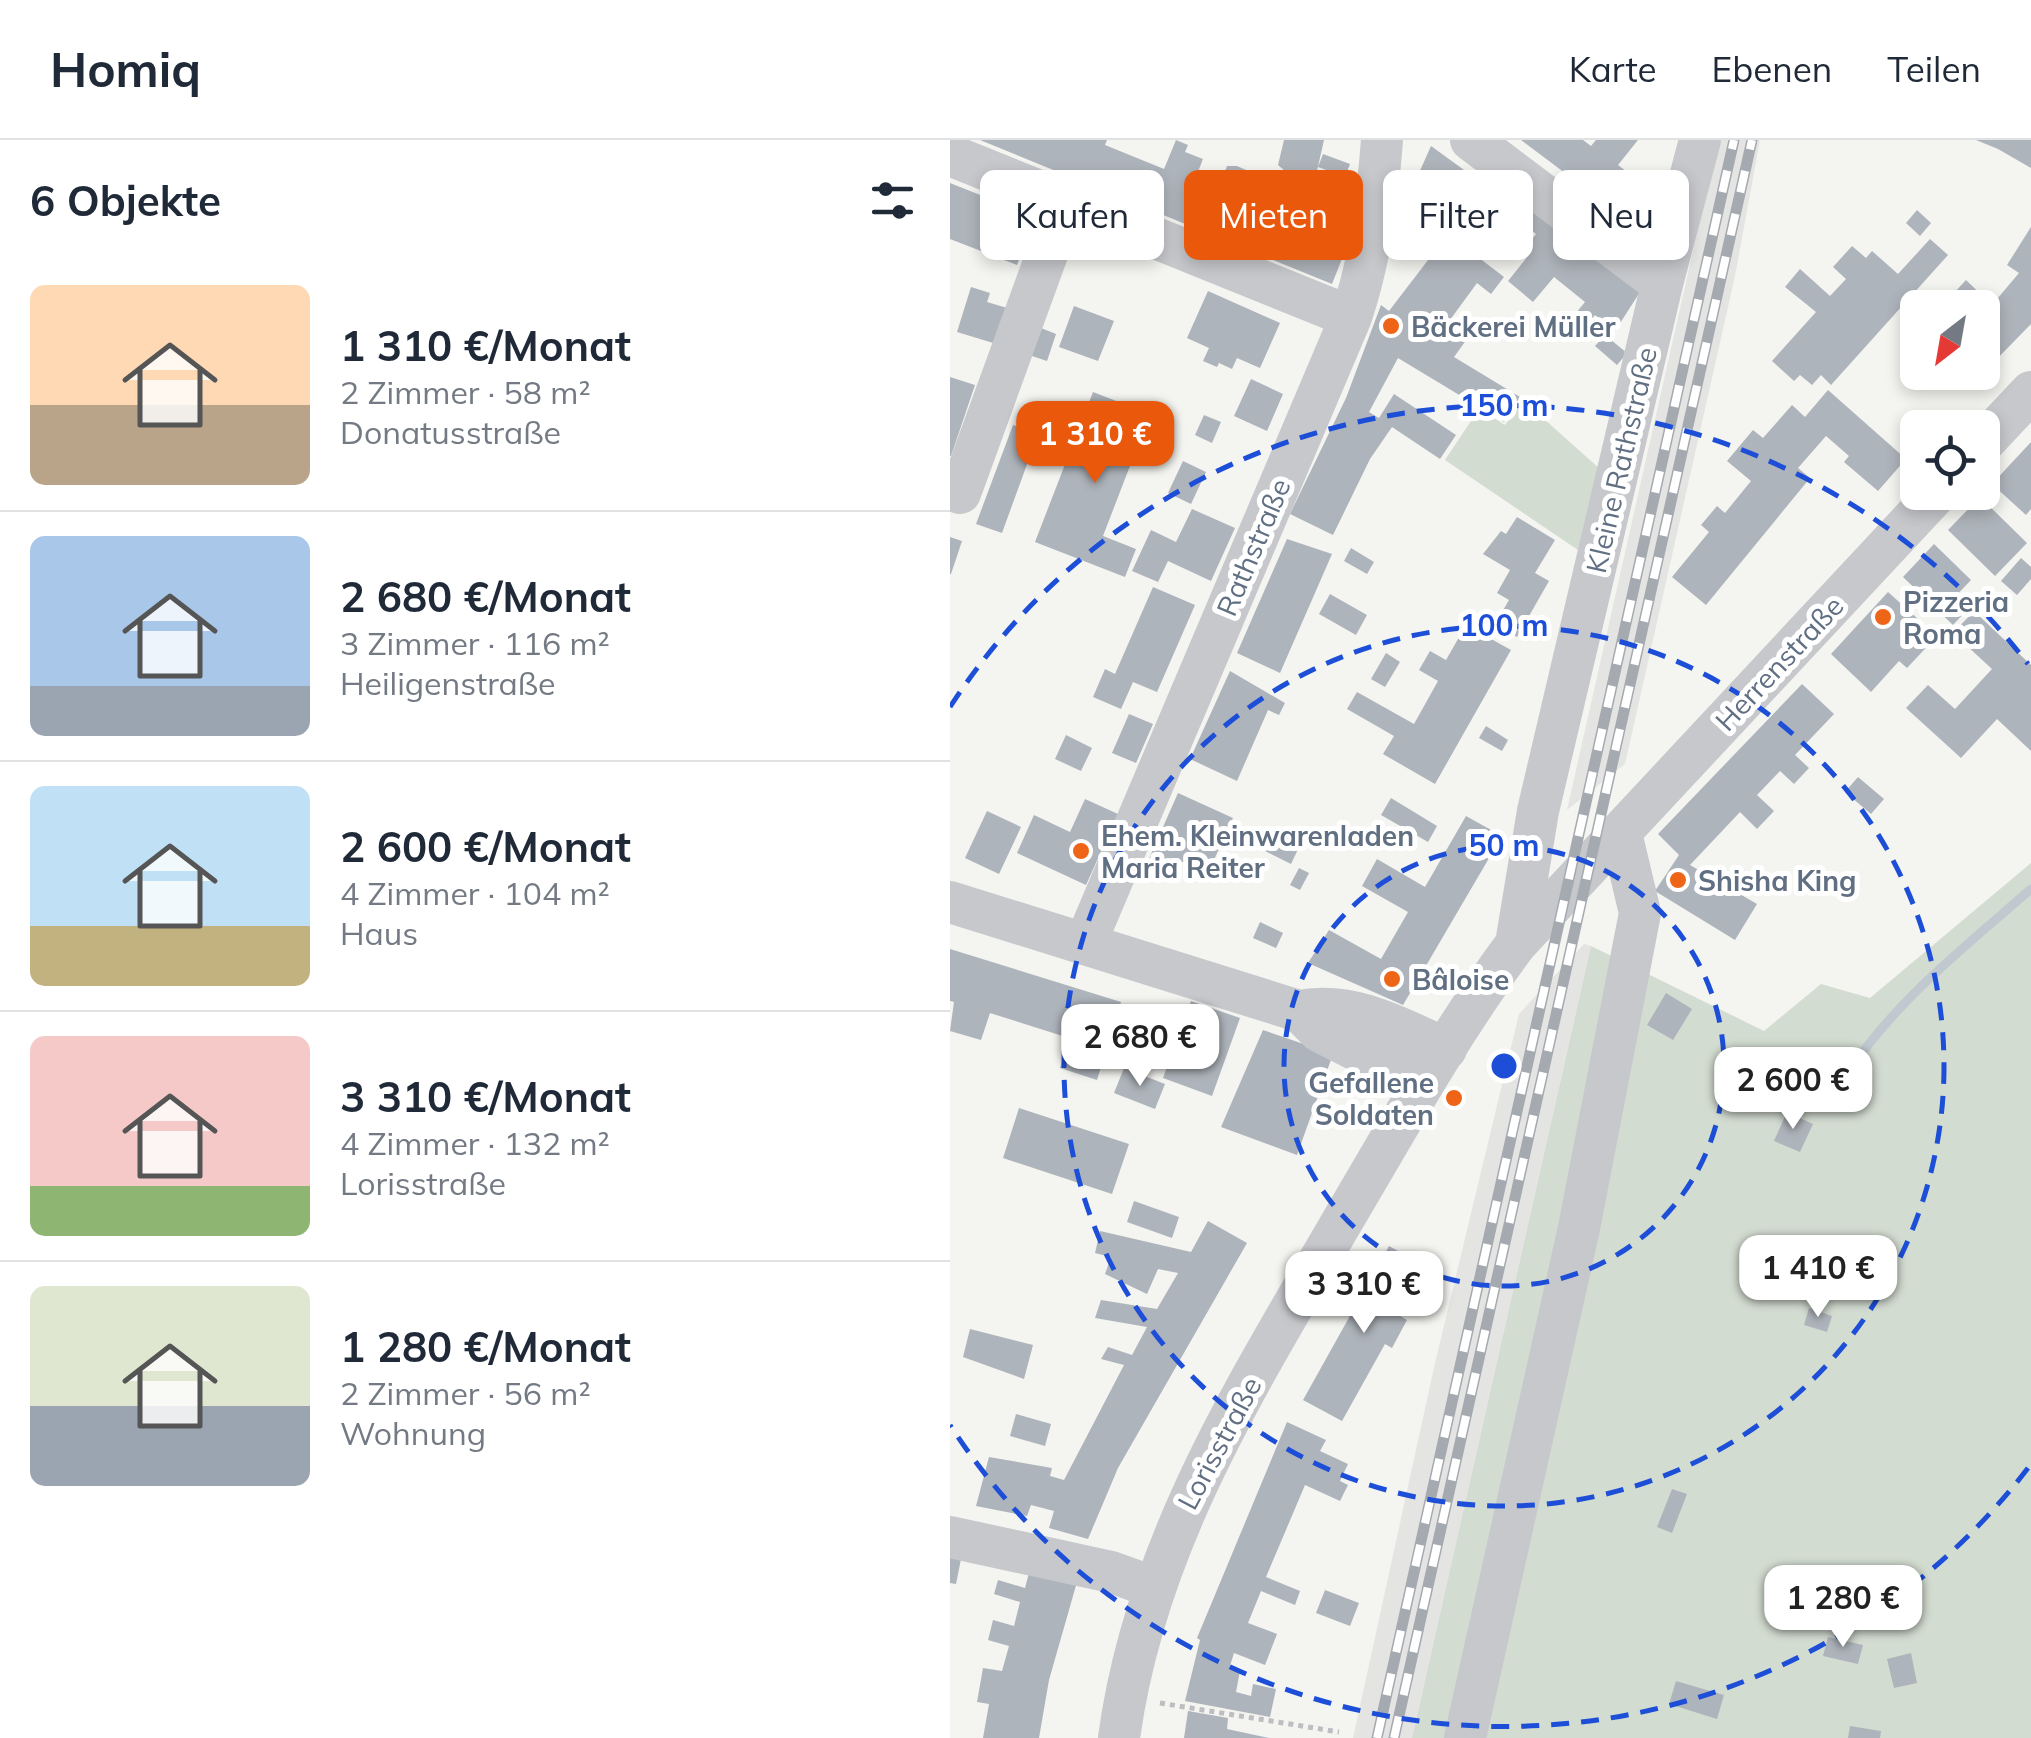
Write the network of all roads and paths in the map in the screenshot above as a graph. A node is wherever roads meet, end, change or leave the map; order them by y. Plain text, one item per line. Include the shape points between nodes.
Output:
1 (1382, 140) edge
2 (1471, 140) edge
3 (1700, 140) edge
4 (950, 155) edge
5 (987, 170) edge
6 (1164, 242) edge
7 (1045, 260) edge
8 (1662, 284) junction
9 (1351, 317) junction
10 (2031, 392) edge
11 (2000, 425) edge
12 (960, 493) dead end
13 (1921, 510) edge
14 (1621, 833) junction
15 (950, 902) edge
16 (1085, 944) junction
17 (1516, 944) junction
18 (1299, 1010) junction
19 (1446, 1049) junction
20 (1422, 1084) junction
21 (950, 1536) edge
22 (1152, 1587) junction
23 (1122, 1718) edge
24 (1339, 1732) dead end
25 (1466, 1738) edge

1 - 9 street, Rathstraße via 1368,268
2 - 8 street
3 - 8 street, Kleine Rathstraße
4 - 5 street
6 - 9 street
7 - 12 street
8 - 17 street, Kleine Rathstraße via 1538,811
9 - 16 street, Rathstraße
10 - 11 street
13 - 14 street, Herrenstraße
14 - 17 street, Lorisstraße
14 - 25 street via 1640,913 1579,1228
15 - 16 street
16 - 18 street
17 - 19 street, Lorisstraße
18 - 19 street via 1330,1005
18 - 20 street via 1318,1031
19 - 20 street, Lorisstraße
20 - 22 street, Lorisstraße via 1218,1437
21 - 22 street
22 - 23 street, Lorisstraße
23 - 24 path

